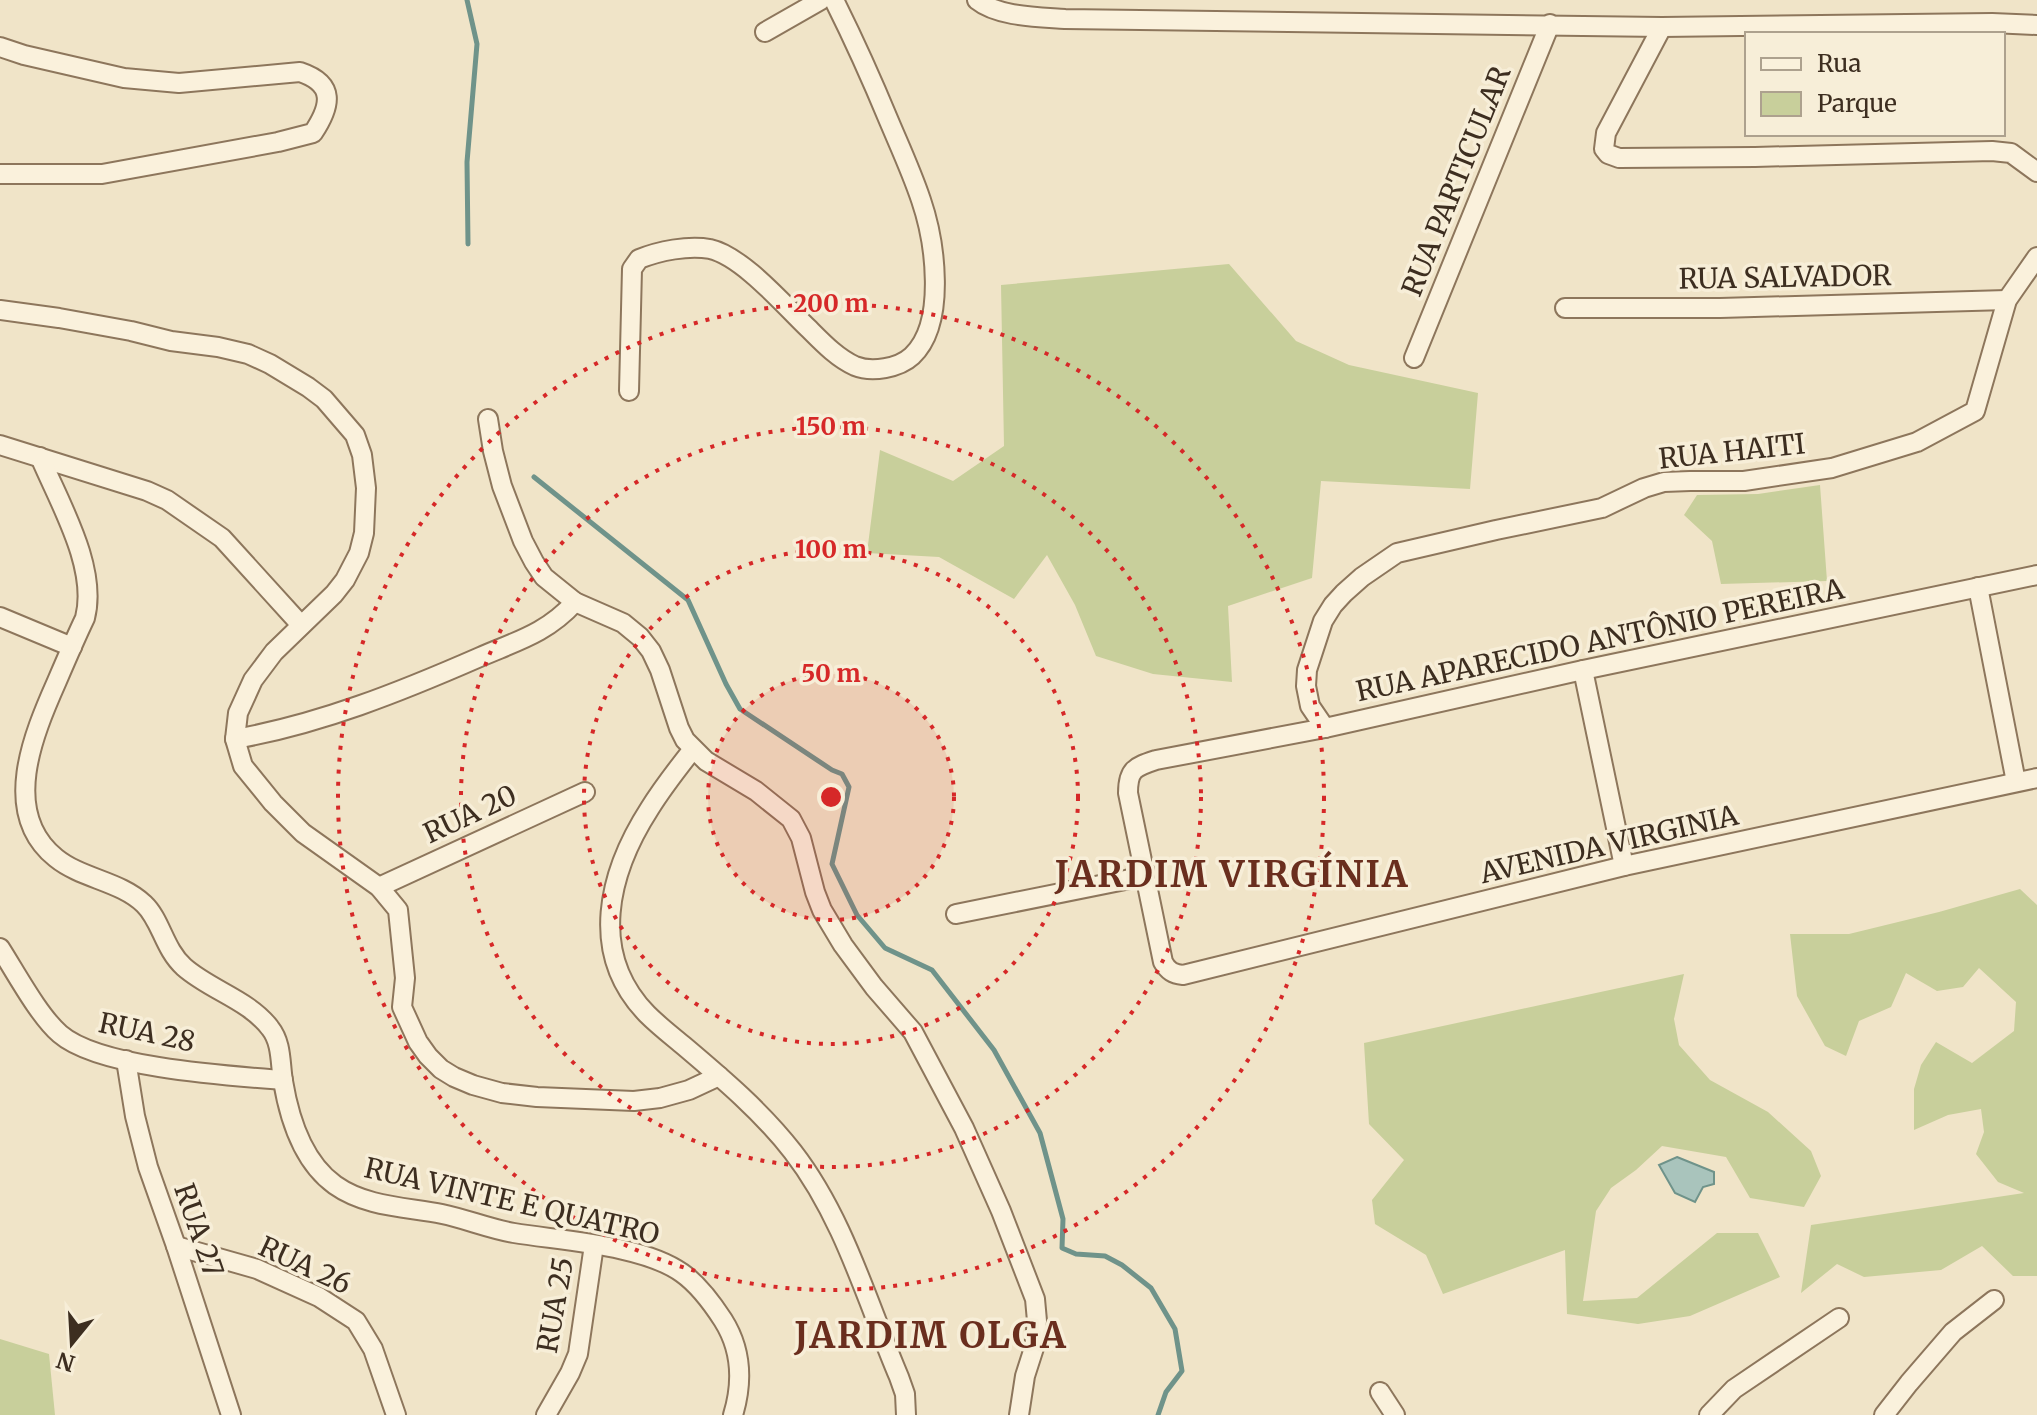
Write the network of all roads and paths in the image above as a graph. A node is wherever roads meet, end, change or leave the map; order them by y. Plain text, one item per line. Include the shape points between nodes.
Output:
1 (821, 0) edge
2 (834, 0) edge
3 (977, 0) edge
4 (1550, 24) junction
5 (2037, 25) edge
6 (1662, 27) junction
7 (765, 32) dead end
8 (0, 47) edge
9 (2037, 172) edge
10 (0, 174) edge
11 (2037, 257) edge
12 (2007, 300) junction
13 (1565, 308) dead end
14 (0, 310) edge
15 (1414, 358) dead end
16 (629, 391) dead end
17 (488, 419) dead end
18 (0, 445) edge
19 (40, 457) junction
20 (2037, 575) edge
21 (1978, 587) junction
22 (575, 602) junction
23 (0, 617) edge
24 (301, 625) junction
25 (72, 647) junction
26 (1583, 670) junction
27 (1325, 728) junction
28 (235, 739) junction
29 (693, 749) junction
30 (2037, 778) edge
31 (2016, 782) junction
32 (585, 792) dead end
33 (1624, 866) junction
34 (1145, 876) junction
35 (379, 887) junction
36 (956, 914) dead end
37 (0, 948) edge
38 (126, 1060) junction
39 (719, 1076) junction
40 (283, 1080) junction
41 (594, 1245) junction
42 (176, 1246) junction
43 (1994, 1300) dead end
44 (1839, 1318) dead end
45 (1380, 1392) dead end
46 (231, 1415) edge
47 (396, 1415) edge
48 (546, 1415) edge
49 (733, 1415) edge
50 (906, 1415) edge
51 (1019, 1415) edge
52 (1395, 1415) edge
53 (1709, 1415) edge
54 (1884, 1415) edge

1 - 7 street
2 - 16 street via 921,201 934,276 925,340 905,362 876,369 854,365 729,257 698,248 672,251 639,259 632,269
3 - 4 street via 1025,16 1065,19
4 - 6 street
4 - 15 street, RUA PARTICULAR
5 - 6 street
6 - 9 street via 1606,133 1604,149 1613,157 1992,151 2011,153
8 - 10 street via 124,78 179,83 300,72 316,77 326,91 326,113 313,133 102,174
11 - 12 street, RUA HAITI
12 - 13 street, RUA SALVADOR
12 - 27 street, RUA HAITI via 1975,411 1917,442 1801,474 1664,482 1602,508 1397,553 1344,593 1323,621 1306,686 1310,706
14 - 24 street via 248,354 324,399 355,435 362,455 364,533 345,580
17 - 22 street via 502,486 523,541 544,577
18 - 19 street
19 - 24 street via 167,500 222,538
19 - 25 street, RUA VINTE E QUATRO via 79,547 89,589 85,618
20 - 21 street, RUA APARECIDO ANTÔNIO PEREIRA
21 - 26 street, RUA APARECIDO ANTÔNIO PEREIRA
21 - 31 street
22 - 28 street via 546,628 443,674 311,723
22 - 29 street via 623,623 640,637
23 - 25 street
24 - 28 street via 253,680 238,713
25 - 40 street, RUA VINTE E QUATRO via 29,763 25,798 33,833 67,865 143,903 185,967 267,1023 277,1037
26 - 27 street, RUA APARECIDO ANTÔNIO PEREIRA
26 - 33 street
27 - 34 street, RUA APARECIDO ANTÔNIO PEREIRA via 1174,756 1133,770 1128,793
28 - 35 street via 243,766 283,813
29 - 39 street via 634,835 615,885 609,925 615,966 629,992
29 - 51 street via 791,819 822,910 874,987 913,1032 964,1128 1035,1299 1034,1348
30 - 31 street, AVENIDA VIRGINIA
31 - 33 street, AVENIDA VIRGINIA
32 - 35 street, RUA 20
33 - 34 street, AVENIDA VIRGINIA via 1176,974 1160,951
34 - 36 street
35 - 39 street via 398,910 405,978 402,1007 428,1056 454,1077 502,1093 634,1101 689,1090
37 - 38 street, RUA 28 via 58,1033 81,1048
38 - 40 street, RUA 28
38 - 42 street, RUA 27 via 144,1152
39 - 50 street via 770,1125 820,1191 899,1377
40 - 41 street, RUA VINTE E QUATRO via 293,1122 315,1165 333,1184 403,1209
41 - 48 street, RUA 25 via 578,1354
41 - 49 street, RUA VINTE E QUATRO via 640,1253 681,1272 715,1307 730,1331 740,1365
42 - 46 street, RUA 27
42 - 47 street, RUA 26 via 257,1269 319,1297 356,1321 373,1349
43 - 54 street via 1953,1332
44 - 53 street via 1734,1389
45 - 52 street

